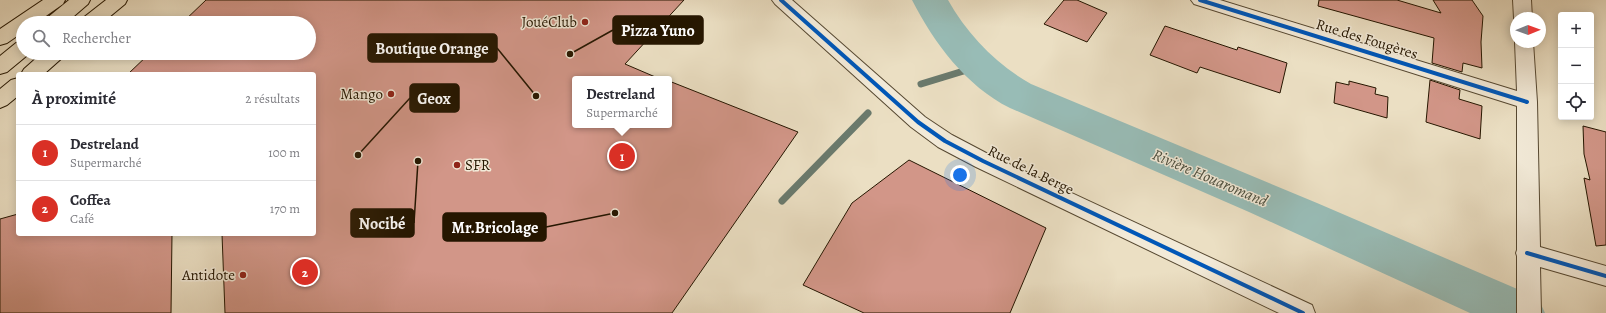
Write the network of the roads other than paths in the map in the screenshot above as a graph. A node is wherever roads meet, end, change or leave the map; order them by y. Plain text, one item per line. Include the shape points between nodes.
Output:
1 (56, 0) edge
2 (82, 0) edge
3 (118, 0) edge
4 (781, 0) edge
5 (1200, 0) edge
6 (1522, 0) edge
7 (1523, 12) edge
8 (32, 16) edge
9 (63, 16) edge
10 (99, 16) edge
11 (16, 27) edge
12 (0, 38) edge
13 (1524, 48) edge
14 (16, 54) edge
15 (47, 60) edge
16 (0, 67) edge
17 (33, 72) edge
18 (16, 87) edge
19 (0, 100) edge
20 (1527, 102) junction
21 (1528, 252) junction
22 (1606, 276) edge
23 (1529, 306) edge
24 (1303, 313) edge

1 - 8 highway
2 - 9 highway
3 - 10 highway
4 - 24 street, Rue de la Berge via 908,114 945,140 983,161
5 - 20 street, Rue des Fougères
6 - 7 street
11 - 12 highway
13 - 20 street
14 - 16 highway
15 - 17 highway
18 - 19 highway
20 - 21 street
21 - 22 street
21 - 23 street

